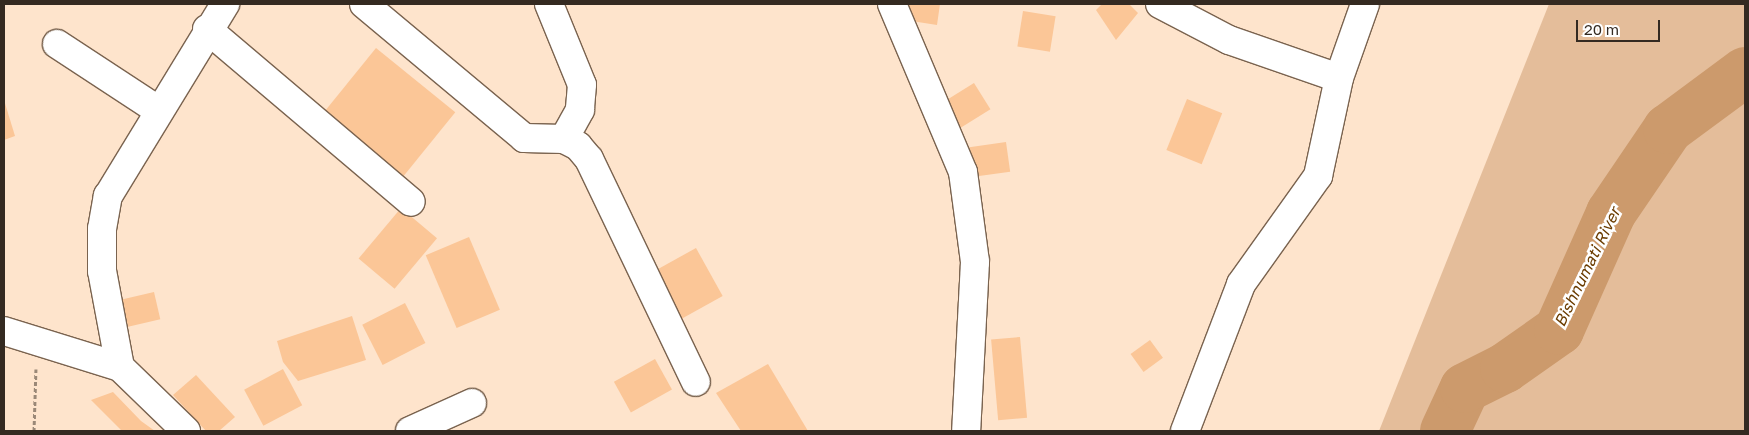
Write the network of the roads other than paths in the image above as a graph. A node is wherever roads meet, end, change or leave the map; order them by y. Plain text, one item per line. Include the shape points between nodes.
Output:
1 (225, 4) edge
2 (364, 4) edge
3 (549, 4) edge
4 (892, 4) edge
5 (1160, 4) edge
6 (1365, 4) edge
7 (207, 29) junction
8 (56, 44) dead end
9 (1339, 78) junction
10 (158, 110) junction
11 (564, 139) junction
12 (410, 202) dead end
13 (4, 331) edge
14 (120, 367) junction
15 (696, 382) dead end
16 (472, 403) dead end
17 (186, 431) edge
18 (410, 431) edge
19 (966, 431) edge
20 (1185, 431) edge

1 - 7 street
2 - 11 street via 524,138
3 - 11 street via 582,85 580,110
4 - 19 street via 963,172 975,262
5 - 9 street via 1229,40
6 - 9 street
7 - 10 street
7 - 12 street
8 - 10 street
9 - 20 street via 1318,176 1241,284
10 - 14 street via 108,196 102,229 102,271
11 - 15 street via 578,146 589,159
13 - 14 street
14 - 17 street
16 - 18 street

